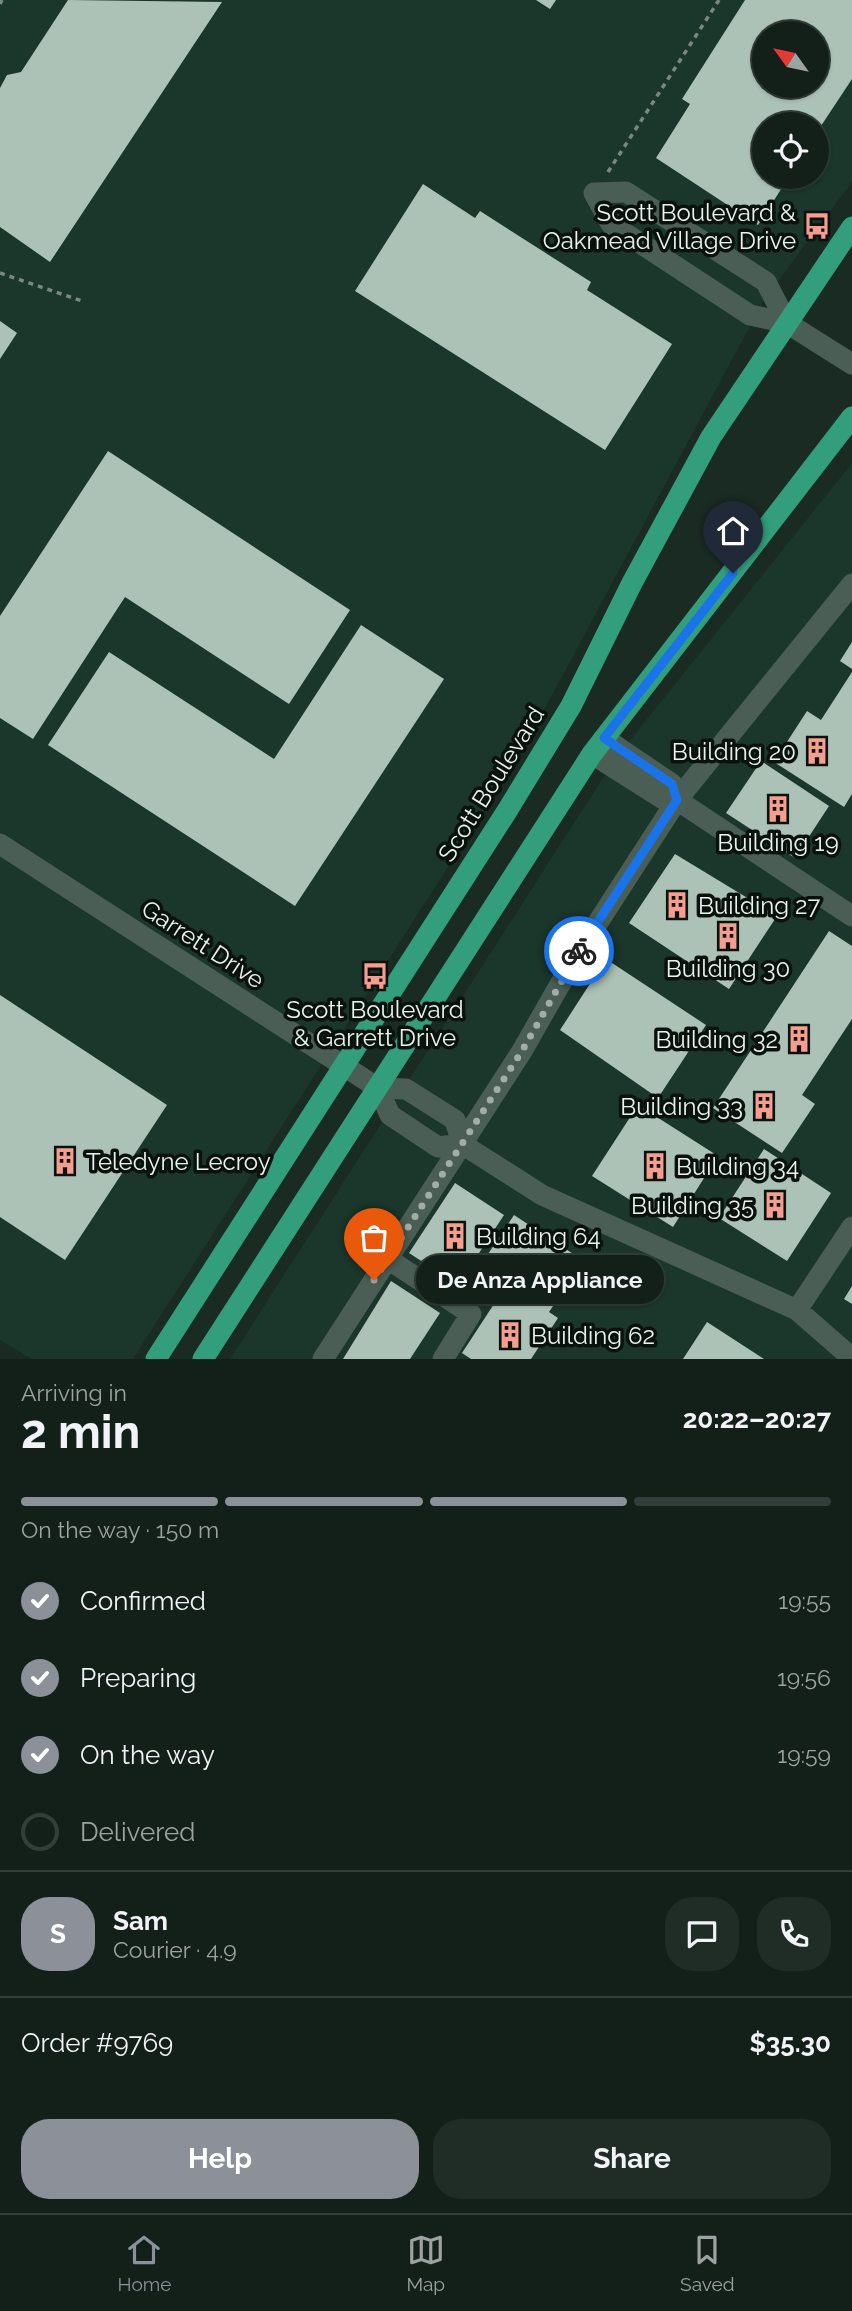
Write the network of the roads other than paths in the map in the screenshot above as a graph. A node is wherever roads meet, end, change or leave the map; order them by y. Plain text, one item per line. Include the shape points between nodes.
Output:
1 (852, 227) edge
2 (787, 323) junction
3 (852, 364) edge
4 (852, 417) edge
5 (852, 584) edge
6 (598, 746) junction
7 (677, 800) junction
8 (0, 844) edge
9 (852, 916) edge
10 (342, 1064) junction
11 (378, 1088) junction
12 (462, 1144) junction
13 (852, 1227) edge
14 (388, 1259) junction
15 (797, 1310) junction
16 (852, 1358) edge
17 (156, 1359) edge
18 (204, 1359) edge
19 (323, 1359) edge
20 (443, 1359) edge

1 - 2 main road, Scott Boulevard
2 - 2 street via 750,315 611,224 594,193 626,192 766,282
2 - 3 street
2 - 10 main road, Scott Boulevard via 711,437 571,706
4 - 6 main road
5 - 7 street
6 - 7 street via 663,799
6 - 11 main road
7 - 9 street
7 - 12 street
8 - 10 street, Garrett Drive
10 - 11 street, Garrett Drive
10 - 17 main road, Scott Boulevard
11 - 12 street via 406,1089 455,1120
11 - 12 street via 390,1115 438,1147
11 - 18 main road
12 - 14 street
12 - 15 street via 542,1195
13 - 15 street
14 - 19 street
14 - 20 street via 471,1314
15 - 16 street

